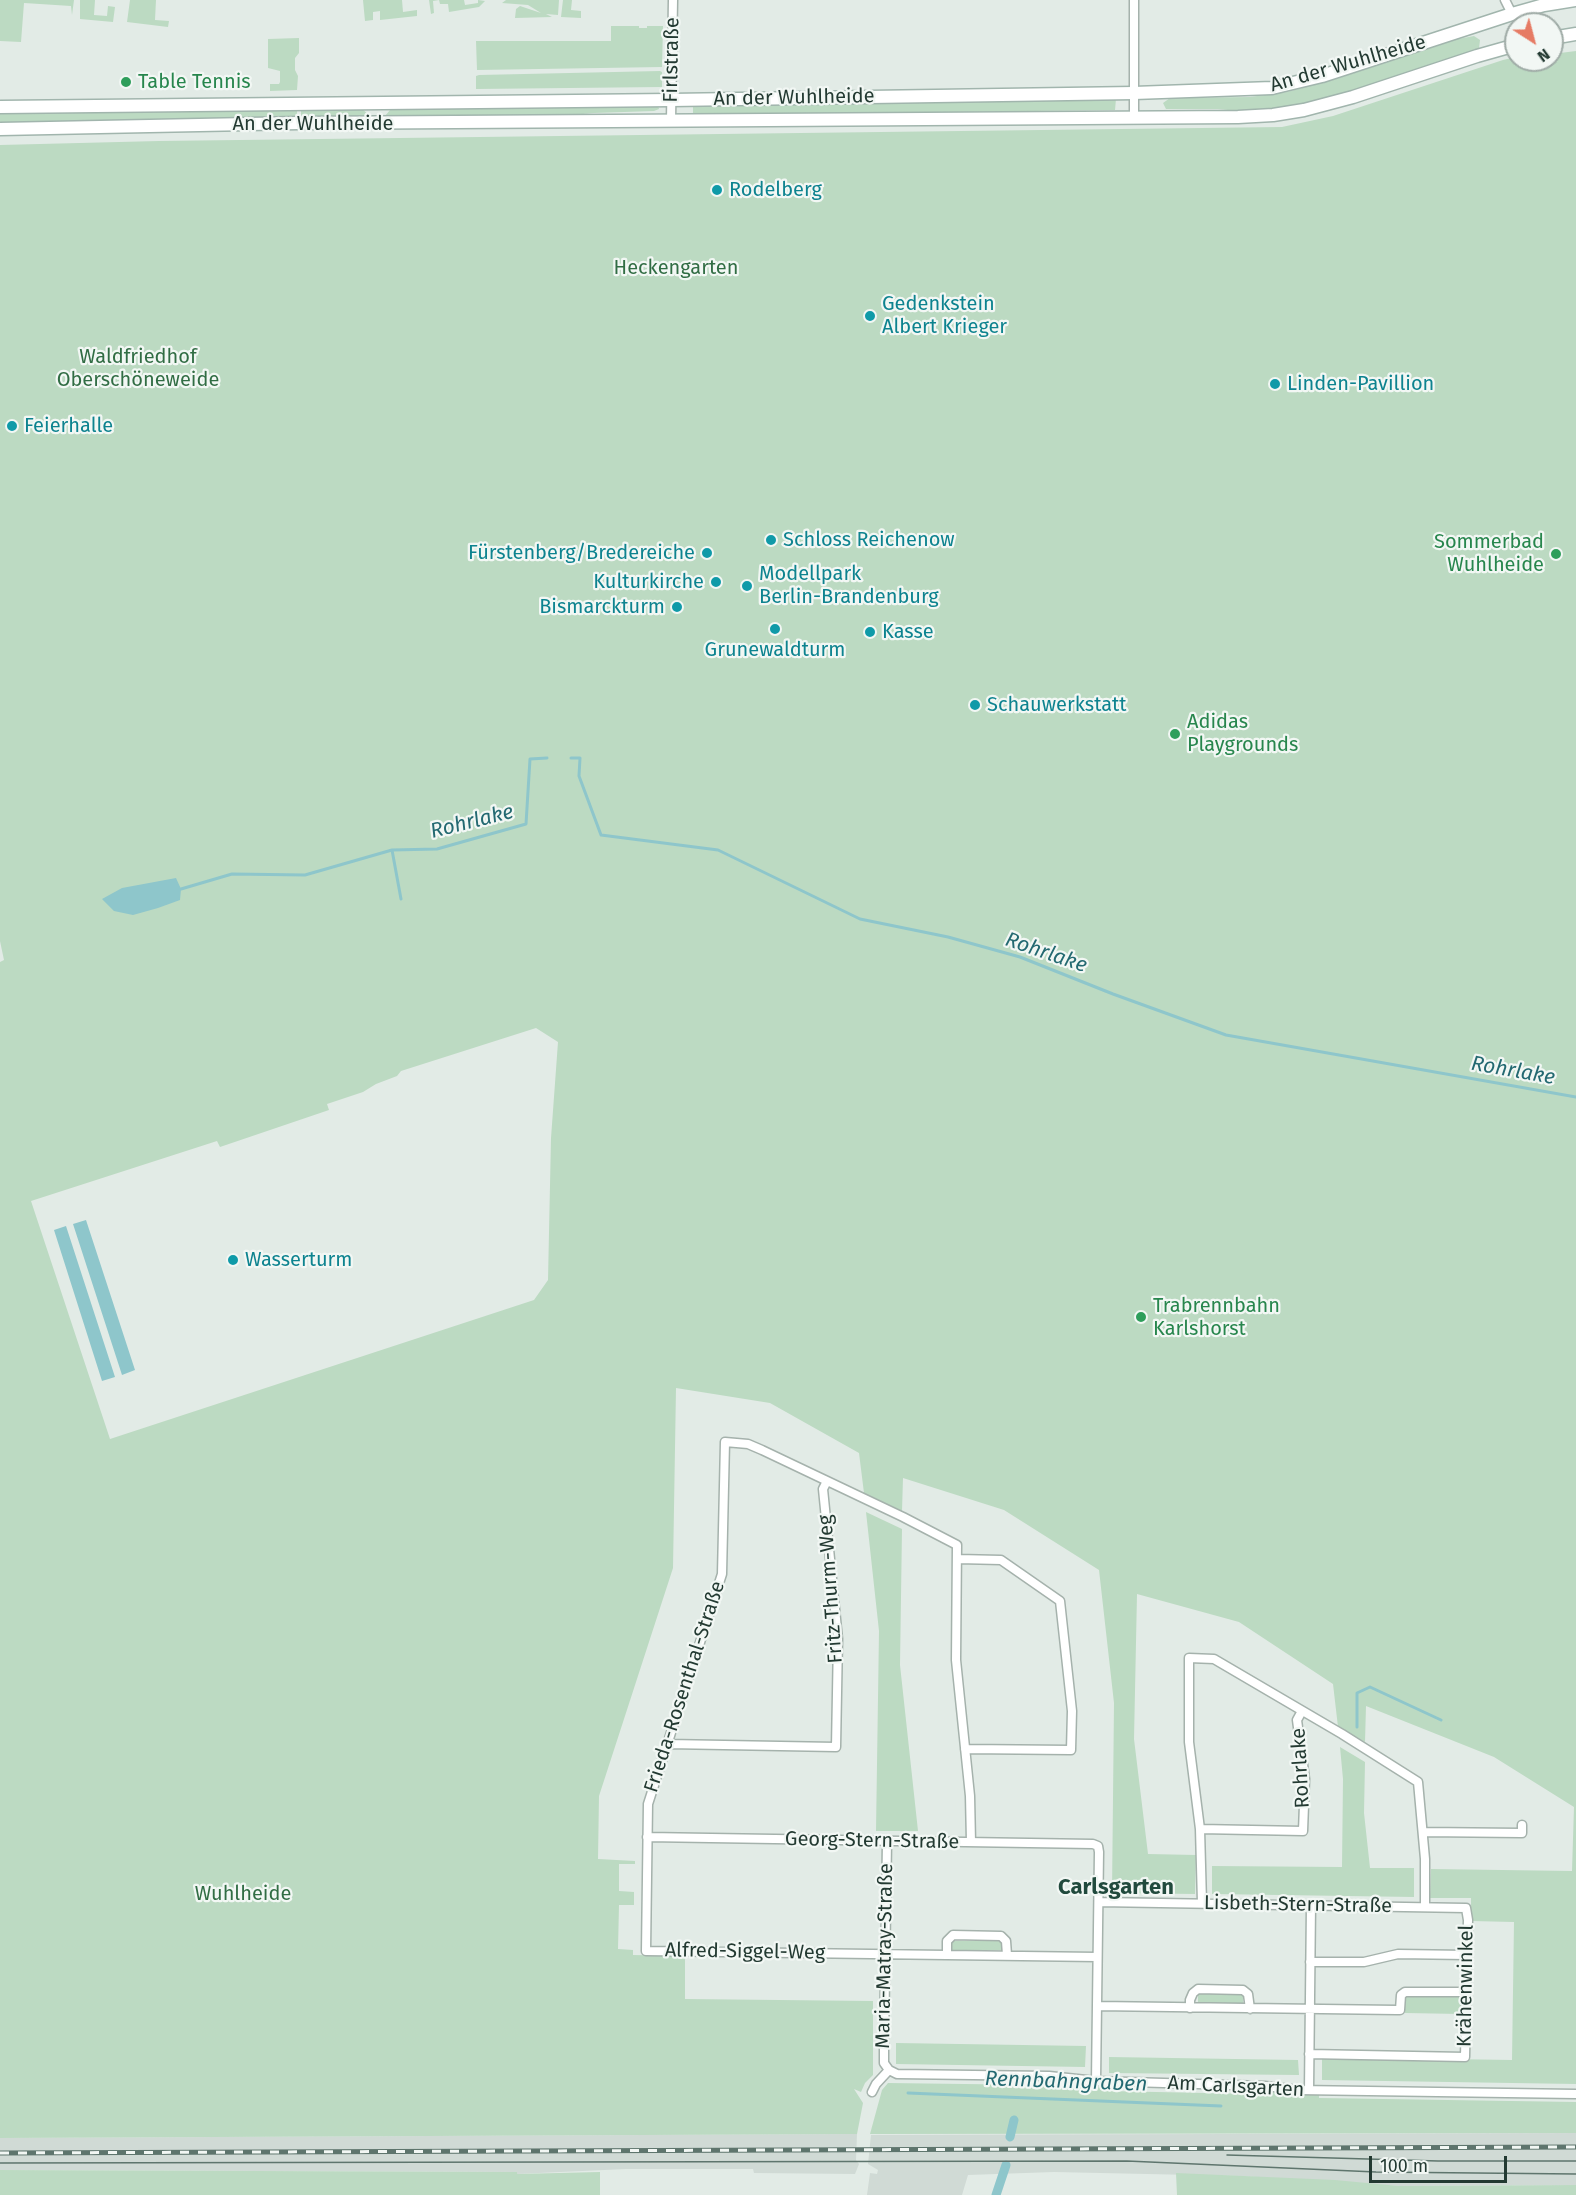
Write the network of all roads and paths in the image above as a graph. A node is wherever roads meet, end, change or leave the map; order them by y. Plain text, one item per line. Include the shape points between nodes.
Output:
1 (673, 0) edge
2 (1134, 0) edge
3 (1575, 0) edge
4 (1519, 12) edge
5 (1504, 17) edge
6 (1504, 48) edge
7 (1134, 93) junction
8 (671, 100) junction
9 (0, 107) edge
10 (1134, 118) junction
11 (671, 120) junction
12 (0, 129) edge
13 (827, 1481) junction
14 (958, 1559) junction
15 (1302, 1712) junction
16 (668, 1744) junction
17 (965, 1749) junction
18 (1522, 1825) dead end
19 (1200, 1829) junction
20 (1423, 1832) junction
21 (647, 1837) junction
22 (887, 1841) junction
23 (971, 1842) junction
24 (1098, 1902) junction
25 (1202, 1903) junction
26 (1311, 1905) junction
27 (1425, 1907) junction
28 (885, 1953) junction
29 (947, 1954) junction
30 (1007, 1955) junction
31 (1467, 1955) junction
32 (1097, 1957) junction
33 (1310, 1962) junction
34 (1466, 1992) junction
35 (1097, 2006) junction
36 (1190, 2008) junction
37 (1250, 2009) junction
38 (1310, 2009) junction
39 (1309, 2054) junction
40 (889, 2070) junction
41 (1096, 2081) junction
42 (1309, 2090) junction
43 (872, 2092) dead end
44 (1576, 2094) edge

1 - 8 street, Firlstraße
2 - 7 street
3 - 4 main road, An der Wuhlheide
5 - 7 main road, An der Wuhlheide via 1322,76 1272,88
6 - 10 main road, An der Wuhlheide via 1304,110 1238,117
7 - 8 main road, An der Wuhlheide
7 - 10 street
8 - 9 main road, An der Wuhlheide
8 - 11 street, Firlstraße
10 - 11 main road, An der Wuhlheide
11 - 12 main road, An der Wuhlheide
13 - 14 street, Frieda-Rosenthal-Straße via 954,1543
13 - 16 street, Frieda-Rosenthal-Straße via 748,1444 725,1442 722,1574
13 - 16 street, Fritz-Thurm-Weg via 823,1489 838,1639 836,1747
14 - 17 street via 956,1660
14 - 17 street via 1001,1560 1060,1601 1072,1711 1071,1750
15 - 19 street, Rohrlake via 1297,1720 1305,1779 1304,1831
15 - 19 street via 1214,1659 1189,1658 1189,1742
15 - 20 street via 1415,1779
16 - 21 street, Frieda-Rosenthal-Straße via 648,1804
17 - 23 street
18 - 20 street via 1522,1833
19 - 25 street
20 - 27 street
21 - 22 street, Georg-Stern-Straße
21 - 28 street, Alfred-Siggel-Weg via 646,1951
22 - 23 street, Georg-Stern-Straße
22 - 28 street, Maria-Matray-Straße
23 - 24 street, Georg-Stern-Straße via 1098,1846
24 - 25 street, Lisbeth-Stern-Straße
24 - 32 street
25 - 26 street, Lisbeth-Stern-Straße
26 - 27 street, Lisbeth-Stern-Straße
26 - 33 street
27 - 31 street, Krähenwinkel via 1466,1908
28 - 29 street
28 - 40 street, Maria-Matray-Straße via 884,2063
29 - 30 street
29 - 30 street via 947,1941 953,1935 1001,1936 1006,1941
30 - 32 street
31 - 33 street via 1398,1954 1364,1962
31 - 34 street, Krähenwinkel
32 - 35 street
33 - 38 street
34 - 38 street via 1405,1992 1397,2010
34 - 39 street, Krähenwinkel via 1466,2057
35 - 36 street
35 - 41 street
36 - 37 street
36 - 37 street via 1192,1993 1198,1989 1243,1990 1248,1994
37 - 38 street
38 - 39 street
39 - 42 street
40 - 41 street, Am Carlsgarten via 897,2074 1049,2076
40 - 43 street
41 - 42 street, Am Carlsgarten
42 - 44 street, Am Carlsgarten

